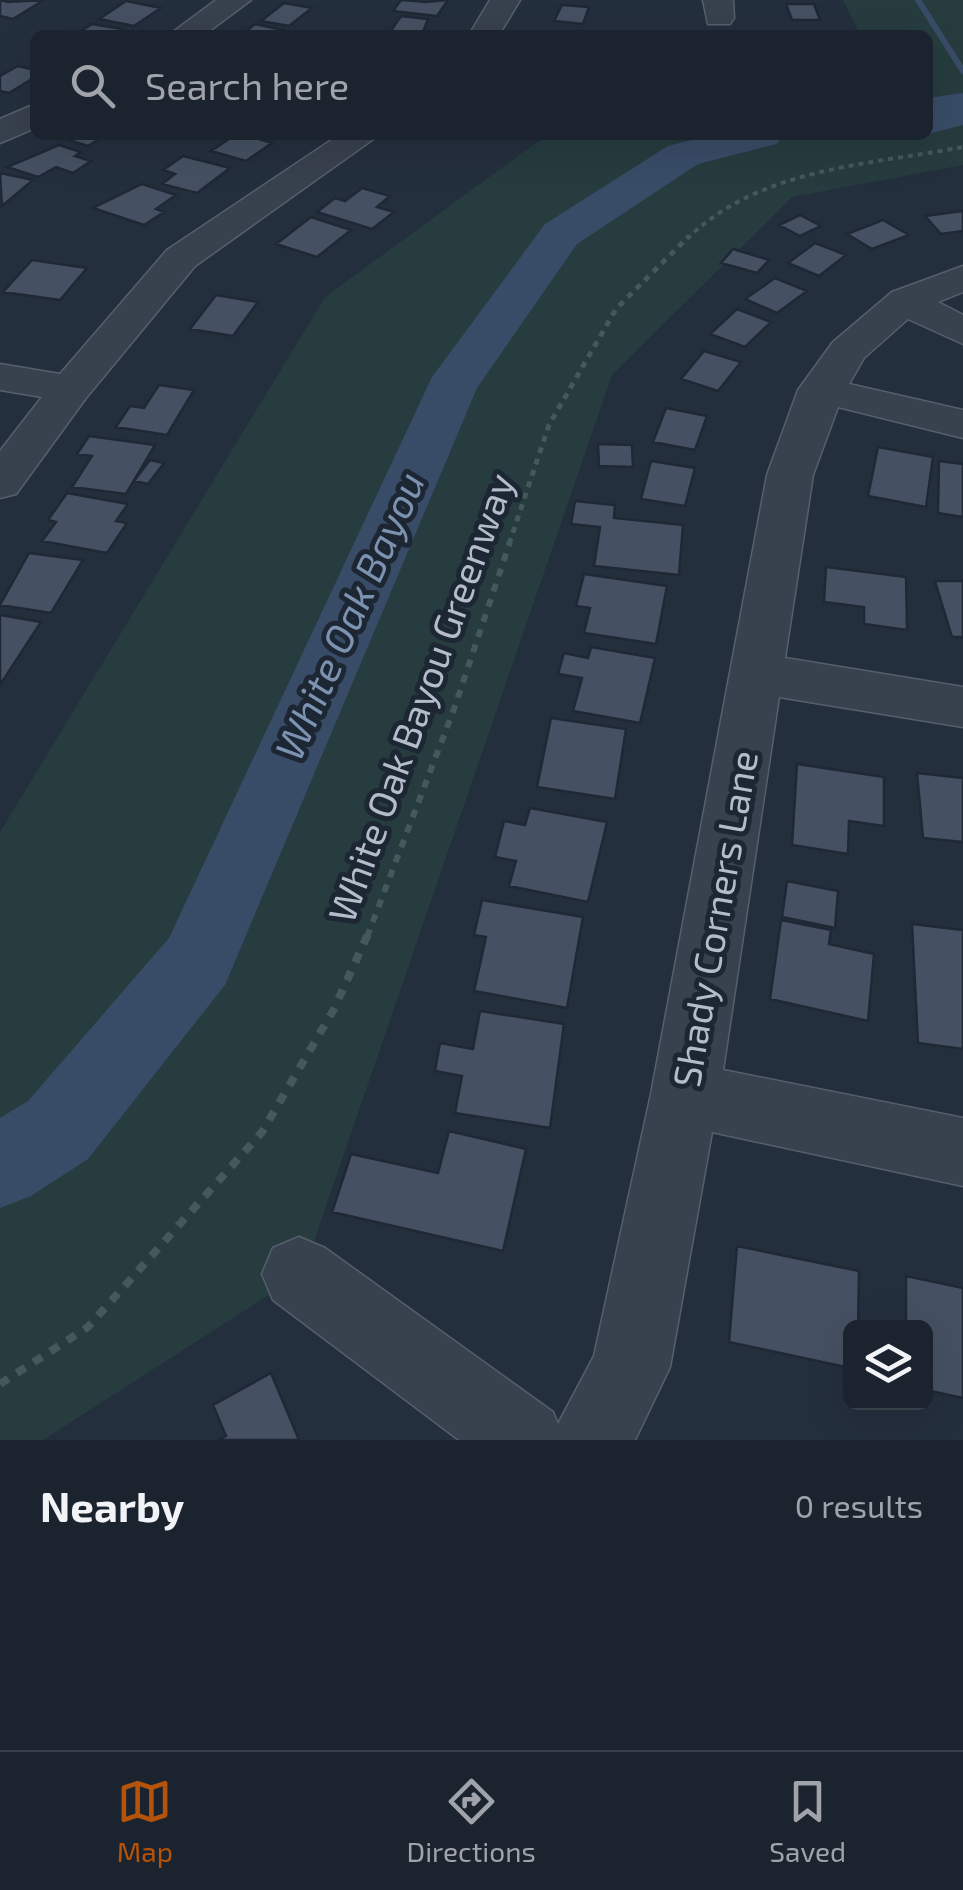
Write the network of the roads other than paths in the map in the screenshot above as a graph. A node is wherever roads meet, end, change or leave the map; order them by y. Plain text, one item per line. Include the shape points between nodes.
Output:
1 (236, 0) edge
2 (505, 0) edge
3 (191, 30) edge
4 (487, 30) edge
5 (30, 117) edge
6 (0, 133) edge
7 (355, 140) edge
8 (963, 278) edge
9 (906, 301) junction
10 (963, 332) edge
11 (0, 377) edge
12 (71, 389) junction
13 (820, 390) junction
14 (963, 424) edge
15 (0, 483) edge
16 (760, 674) junction
17 (963, 707) edge
18 (685, 1094) junction
19 (963, 1152) edge
20 (299, 1274) dead end
21 (525, 1440) edge
22 (592, 1440) edge

1 - 3 street
2 - 4 street
5 - 6 street
7 - 12 street via 180,258
8 - 9 street, Shady Corners Lane
9 - 10 street
9 - 13 street, Shady Corners Lane via 872,322
11 - 12 street
12 - 15 street
13 - 14 street
13 - 16 street, Shady Corners Lane via 790,475
16 - 17 street
16 - 18 street, Shady Corners Lane
18 - 19 street
18 - 22 street, Shady Corners Lane via 631,1368
20 - 21 street

